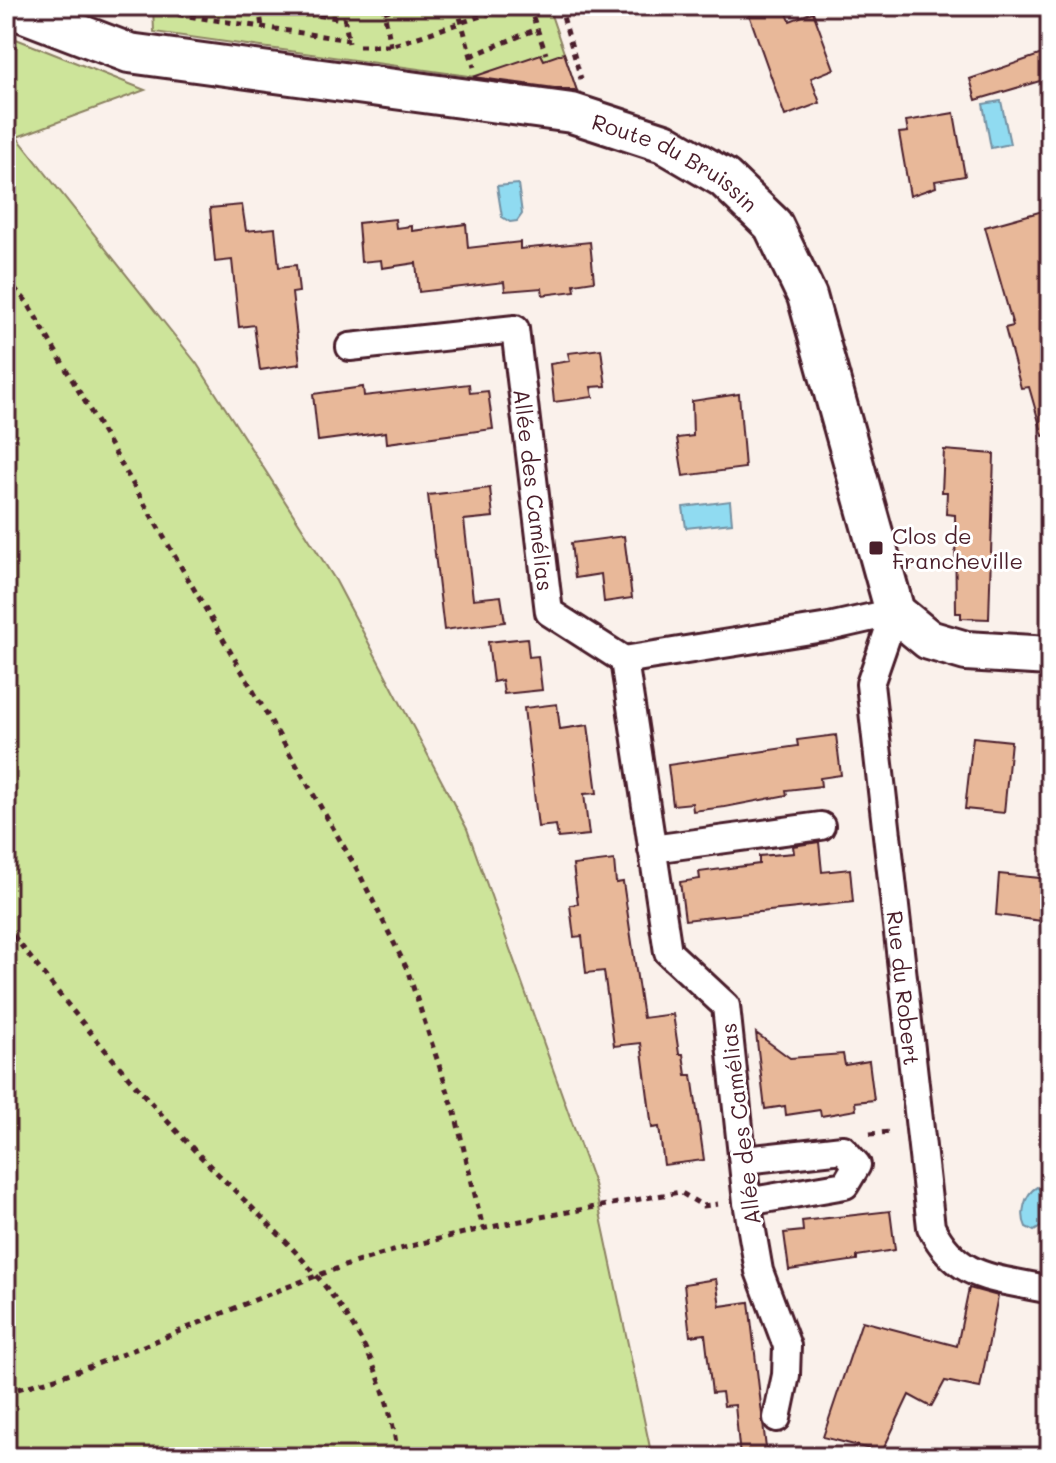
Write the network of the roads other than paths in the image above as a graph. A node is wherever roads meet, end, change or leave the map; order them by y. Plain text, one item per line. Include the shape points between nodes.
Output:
1 (6, 6) edge
2 (350, 347) dead end
3 (895, 612) junction
4 (1050, 656) edge
5 (624, 660) junction
6 (821, 826) dead end
7 (652, 849) junction
8 (745, 1160) junction
9 (747, 1202) junction
10 (1050, 1290) edge
11 (777, 1418) dead end

1 - 3 street, Route du Bruissin via 129,53 572,113 664,143 724,178 773,225 807,296
2 - 5 street, Allée des Camélias via 515,329 549,612
3 - 4 street via 929,640 966,651
3 - 5 street
3 - 10 street, Rue du Robert via 870,684 931,1227 944,1251 964,1269
5 - 7 street, Allée des Camélias
6 - 7 street
7 - 8 street, Allée des Camélias via 668,952 726,1006
8 - 9 street, Allée des Camélias
8 - 9 street via 843,1149 857,1165 845,1185
9 - 11 street, Allée des Camélias via 759,1271 787,1346

